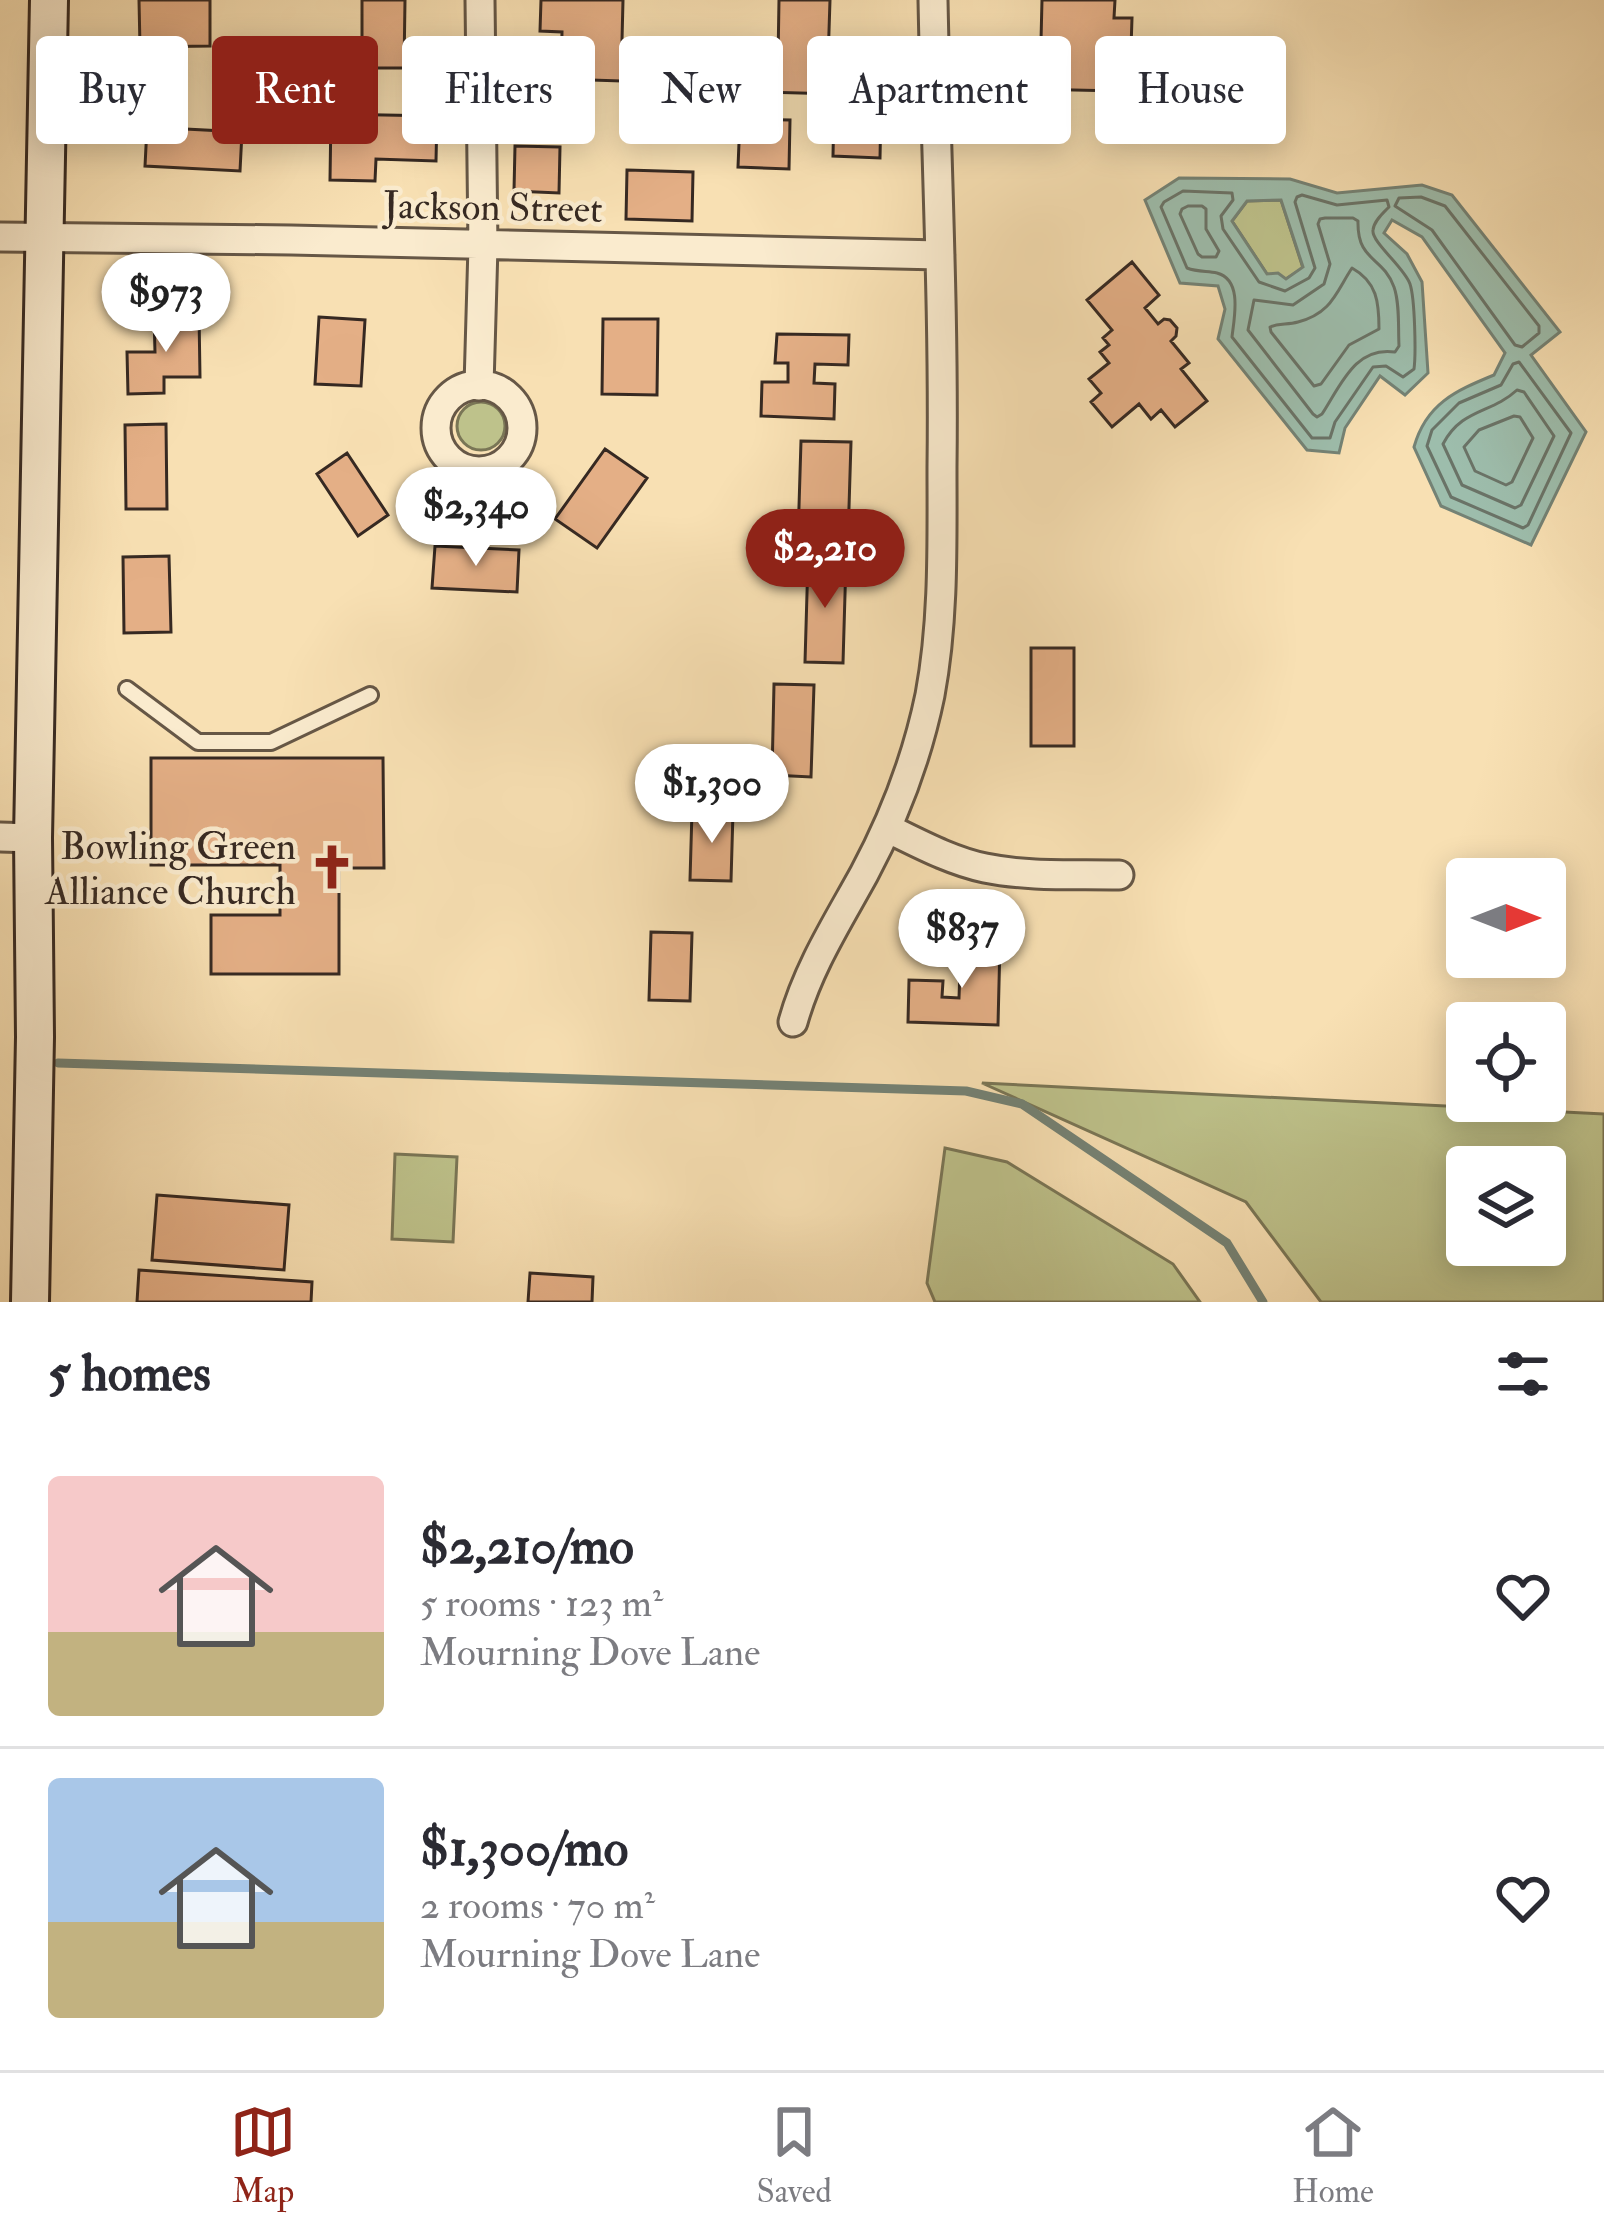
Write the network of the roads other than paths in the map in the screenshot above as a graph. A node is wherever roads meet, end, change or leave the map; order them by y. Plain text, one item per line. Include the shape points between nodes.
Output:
1 (49, 0) edge
2 (480, 0) edge
3 (933, 0) edge
4 (0, 237) edge
5 (44, 237) junction
6 (483, 246) junction
7 (940, 255) junction
8 (479, 386) dead end
9 (127, 689) dead end
10 (370, 695) dead end
11 (887, 828) junction
12 (17, 837) edge
13 (1119, 875) dead end
14 (793, 1022) dead end
15 (30, 1302) edge

1 - 5 main road
2 - 6 street
3 - 7 street
4 - 5 street, Jackson Street
5 - 6 street, Jackson Street
5 - 12 main road
6 - 7 street, Jackson Street
6 - 8 street
7 - 11 street via 936,649 912,764
9 - 10 lane via 198,742 271,742
11 - 13 street via 985,868
11 - 14 street via 818,956
12 - 15 main road via 35,1037

